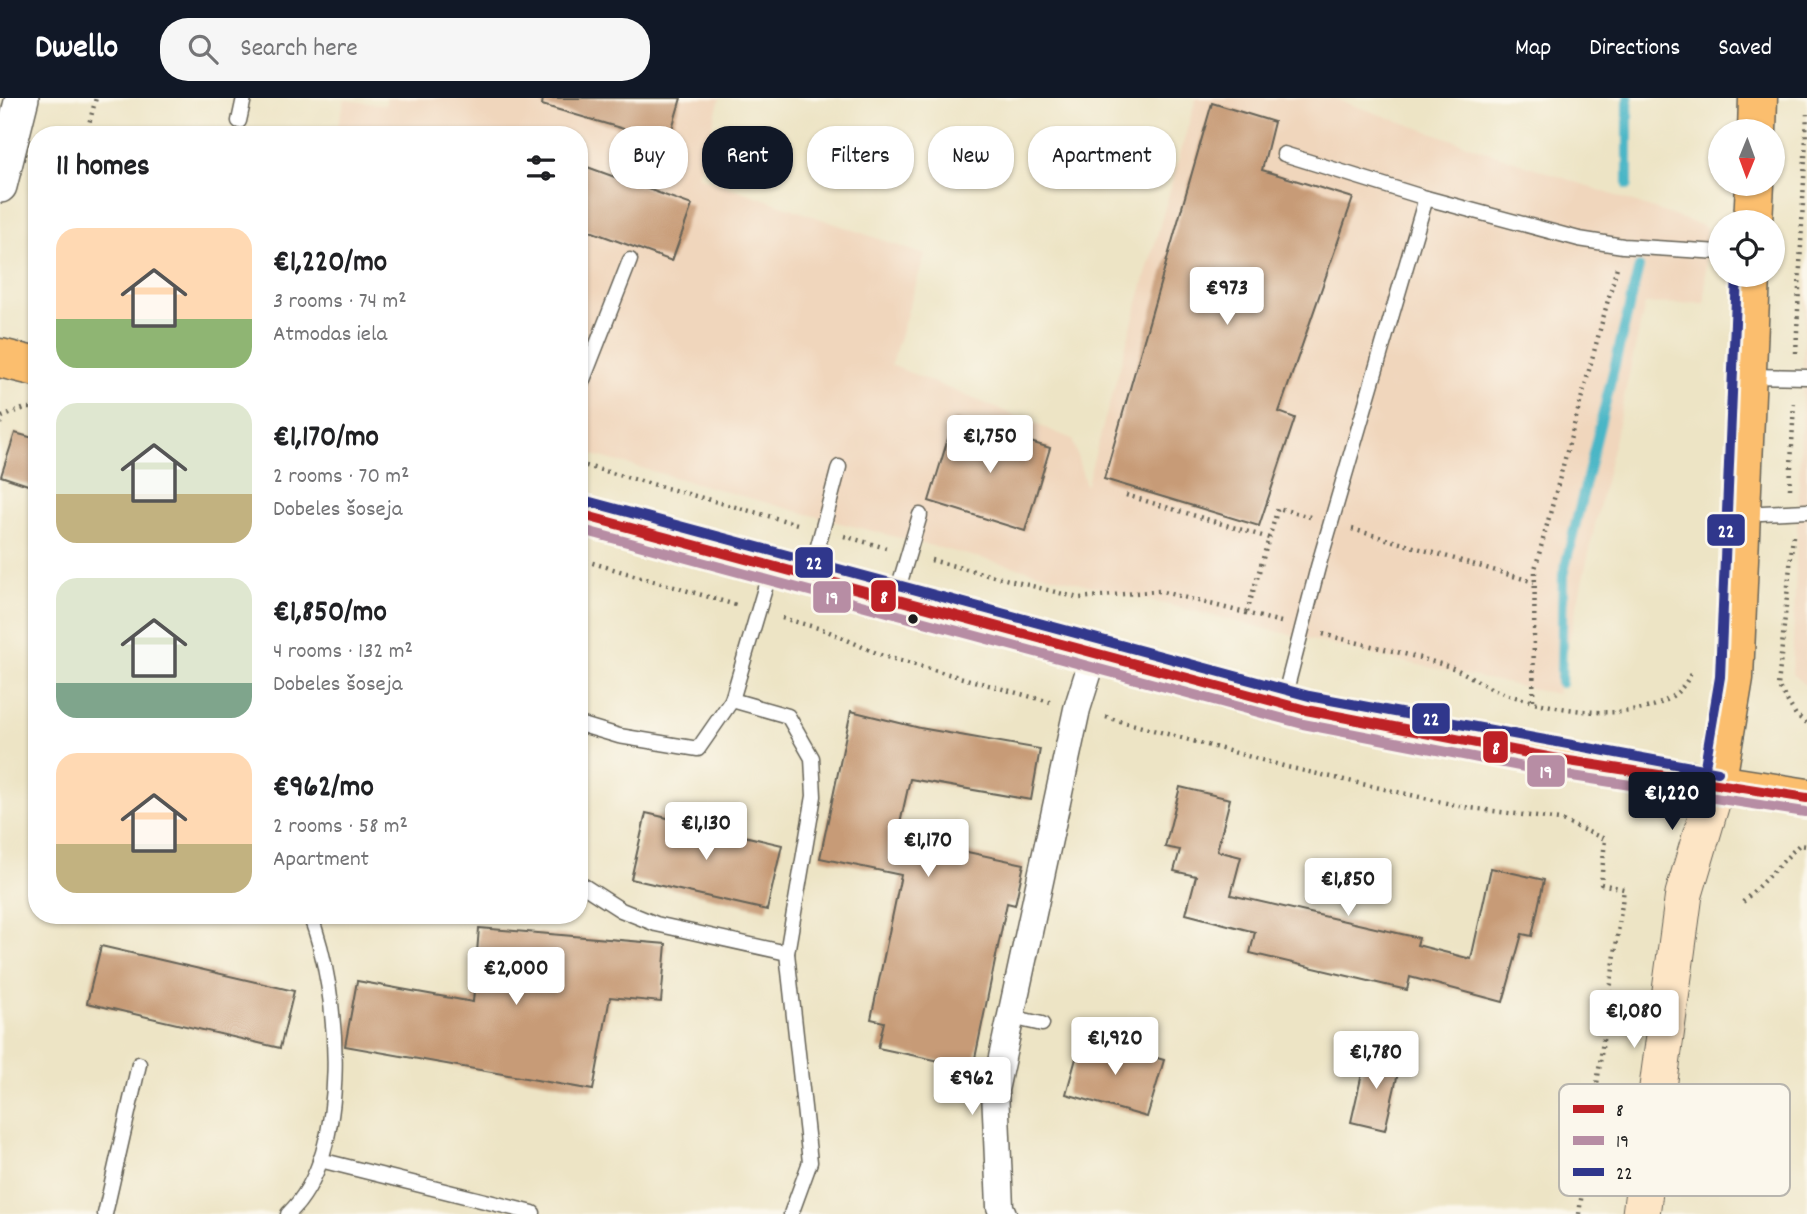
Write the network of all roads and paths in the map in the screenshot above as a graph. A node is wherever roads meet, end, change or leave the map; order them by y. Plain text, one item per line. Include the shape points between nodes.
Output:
1 (22, 98) edge
2 (96, 98) edge
3 (244, 98) edge
4 (1758, 98) edge
5 (1757, 119) edge
6 (239, 121) dead end
7 (88, 126) edge
8 (1284, 155) dead end
9 (0, 186) edge
10 (1426, 198) junction
11 (1623, 246) junction
12 (1708, 251) edge
13 (630, 260) dead end
14 (1750, 287) edge
15 (0, 358) edge
16 (28, 365) edge
17 (588, 367) edge
18 (1745, 375) junction
19 (1807, 377) edge
20 (28, 408) edge
21 (0, 424) edge
22 (588, 466) edge
23 (839, 467) dead end
24 (1126, 495) dead end
25 (1807, 511) edge
26 (1739, 514) junction
27 (920, 515) dead end
28 (588, 516) edge
29 (1331, 523) junction
30 (822, 530) junction
31 (1269, 538) junction
32 (909, 554) junction
33 (771, 567) junction
34 (810, 577) junction
35 (1534, 582) junction
36 (895, 600) junction
37 (1247, 612) junction
38 (1303, 629) junction
39 (1094, 655) junction
40 (1691, 673) dead end
41 (1777, 686) dead end
42 (732, 700) junction
43 (1533, 700) junction
44 (1283, 704) junction
45 (1807, 723) edge
46 (588, 727) edge
47 (1716, 786) junction
48 (1807, 798) edge
49 (1560, 820) dead end
50 (1807, 846) edge
51 (588, 889) edge
52 (1742, 902) dead end
53 (314, 924) edge
54 (787, 953) junction
55 (1011, 1017) junction
56 (1042, 1024) dead end
57 (139, 1064) dead end
58 (1596, 1084) edge
59 (1658, 1084) edge
60 (320, 1160) junction
61 (1581, 1196) edge
62 (1643, 1196) edge
63 (533, 1213) edge
64 (106, 1214) edge
65 (288, 1214) edge
66 (791, 1214) edge
67 (1003, 1214) edge
68 (1578, 1214) edge
69 (1641, 1214) edge

1 - 9 street
2 - 7 path
3 - 6 lane
4 - 5 main road
8 - 10 lane
10 - 11 lane via 1579,239
10 - 29 lane
11 - 12 lane
11 - 35 path
13 - 17 lane
14 - 18 main road
15 - 16 main road
18 - 19 lane
18 - 26 main road
20 - 21 path via 2,417
22 - 30 path
23 - 30 lane
24 - 31 path
25 - 26 lane
26 - 47 main road via 1734,678
27 - 32 lane
28 - 33 main road
29 - 31 path via 1278,508
29 - 35 path
29 - 38 lane
30 - 32 path
30 - 34 lane
31 - 37 path
32 - 36 lane
32 - 37 path via 1079,598 1159,591
33 - 34 main road
33 - 42 lane
34 - 36 main road
35 - 43 path
36 - 39 main road
37 - 38 path
38 - 43 path via 1450,667 1496,690
38 - 44 lane
39 - 44 main road
39 - 55 street via 1077,709
40 - 43 path via 1686,685 1651,709 1622,713
41 - 45 path via 1796,715
42 - 46 lane via 698,750
42 - 54 lane via 788,716 812,758 814,796
44 - 47 main road
47 - 48 main road
47 - 59 main road via 1684,894
49 - 58 path via 1605,839 1601,884 1624,889
50 - 52 path via 1799,845
51 - 54 lane via 656,925
53 - 60 lane via 334,1015 335,1093
54 - 66 lane via 810,1162
55 - 56 lane
55 - 67 street via 995,1090
57 - 64 lane
60 - 63 lane
60 - 65 lane via 305,1198
61 - 68 path
62 - 69 main road

